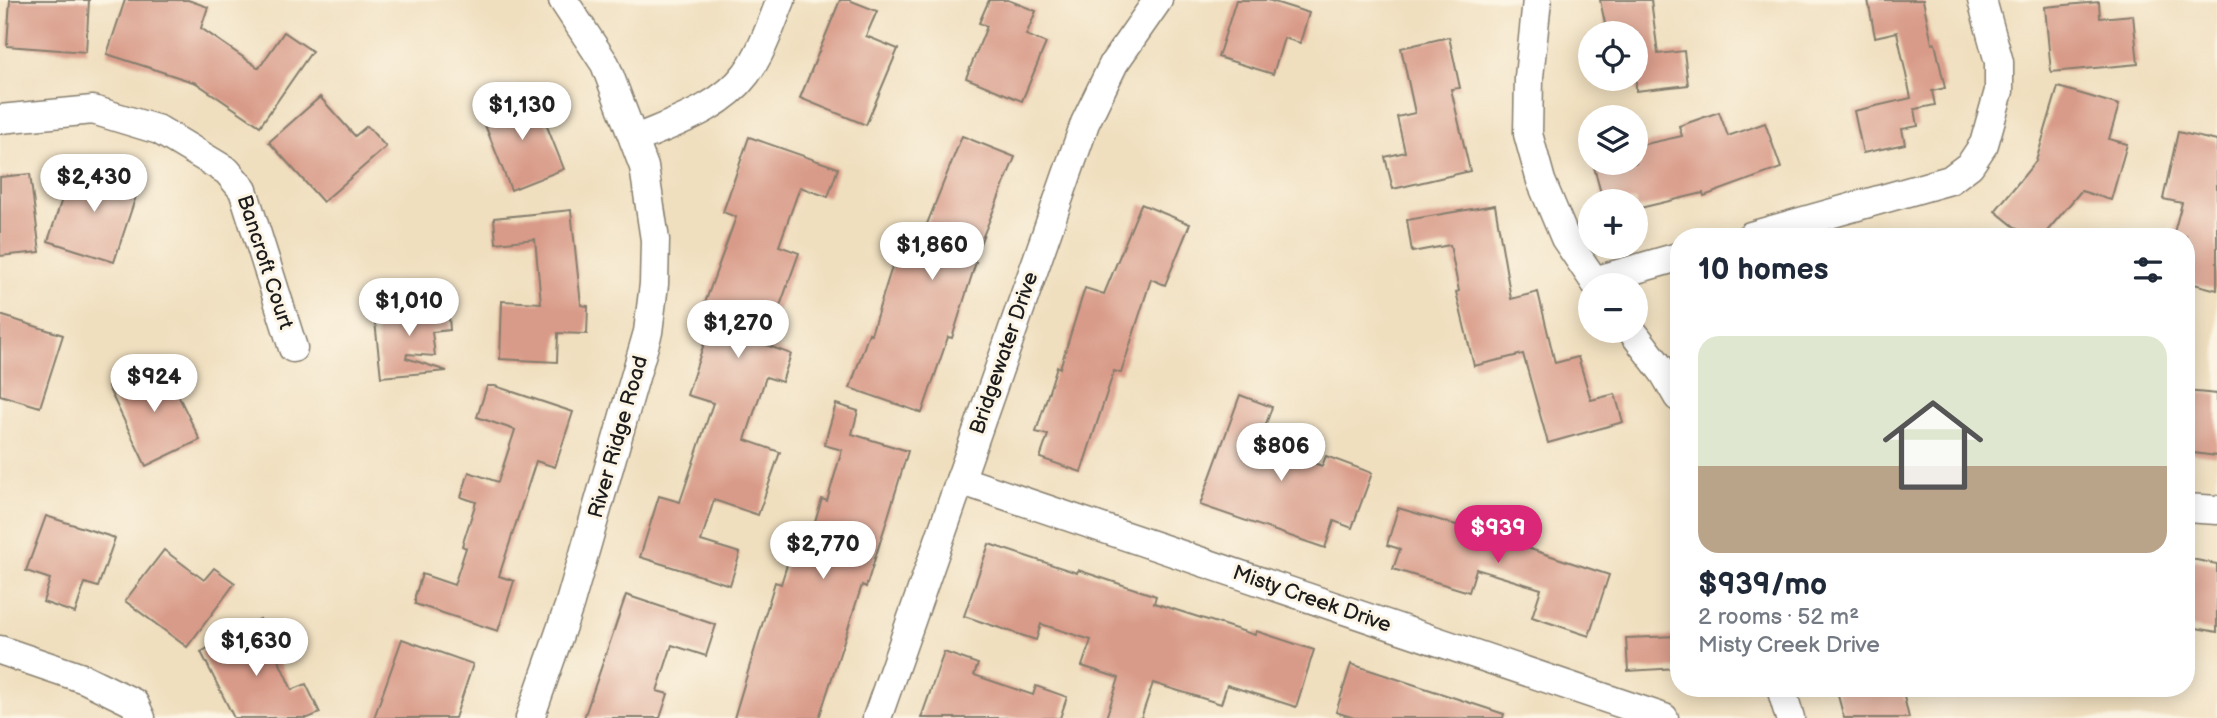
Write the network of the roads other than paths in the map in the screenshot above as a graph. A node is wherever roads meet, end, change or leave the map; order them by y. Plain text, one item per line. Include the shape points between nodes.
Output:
1 (563, 0) edge
2 (781, 0) edge
3 (1158, 0) edge
4 (1537, 0) edge
5 (1982, 0) edge
6 (0, 119) edge
7 (634, 140) junction
8 (1779, 228) edge
9 (1670, 260) edge
10 (1589, 273) edge
11 (1628, 273) edge
12 (1641, 343) edge
13 (293, 348) dead end
14 (1670, 383) edge
15 (960, 480) junction
16 (2195, 509) edge
17 (2217, 510) edge
18 (0, 650) edge
19 (1784, 697) edge
20 (141, 718) edge
21 (530, 718) edge
22 (877, 718) edge
23 (1664, 718) edge
24 (1790, 718) edge

1 - 7 street, River Ridge Road via 605,64
2 - 7 street via 747,74 729,92 698,112
3 - 15 street, Bridgewater Drive via 1114,63 1085,123
4 - 10 street via 1528,134 1541,181 1565,238
5 - 8 street via 1999,62 1999,91 1984,145 1970,165 1950,180
6 - 13 street, Bancroft Court via 93,110 159,130 227,171 243,190
7 - 21 street, River Ridge Road via 643,167 654,240 648,332 569,606
9 - 11 street
12 - 14 street
15 - 22 street, Bridgewater Drive
15 - 23 street, Misty Creek Drive
16 - 17 street
18 - 20 street via 85,679 134,703
19 - 24 street

